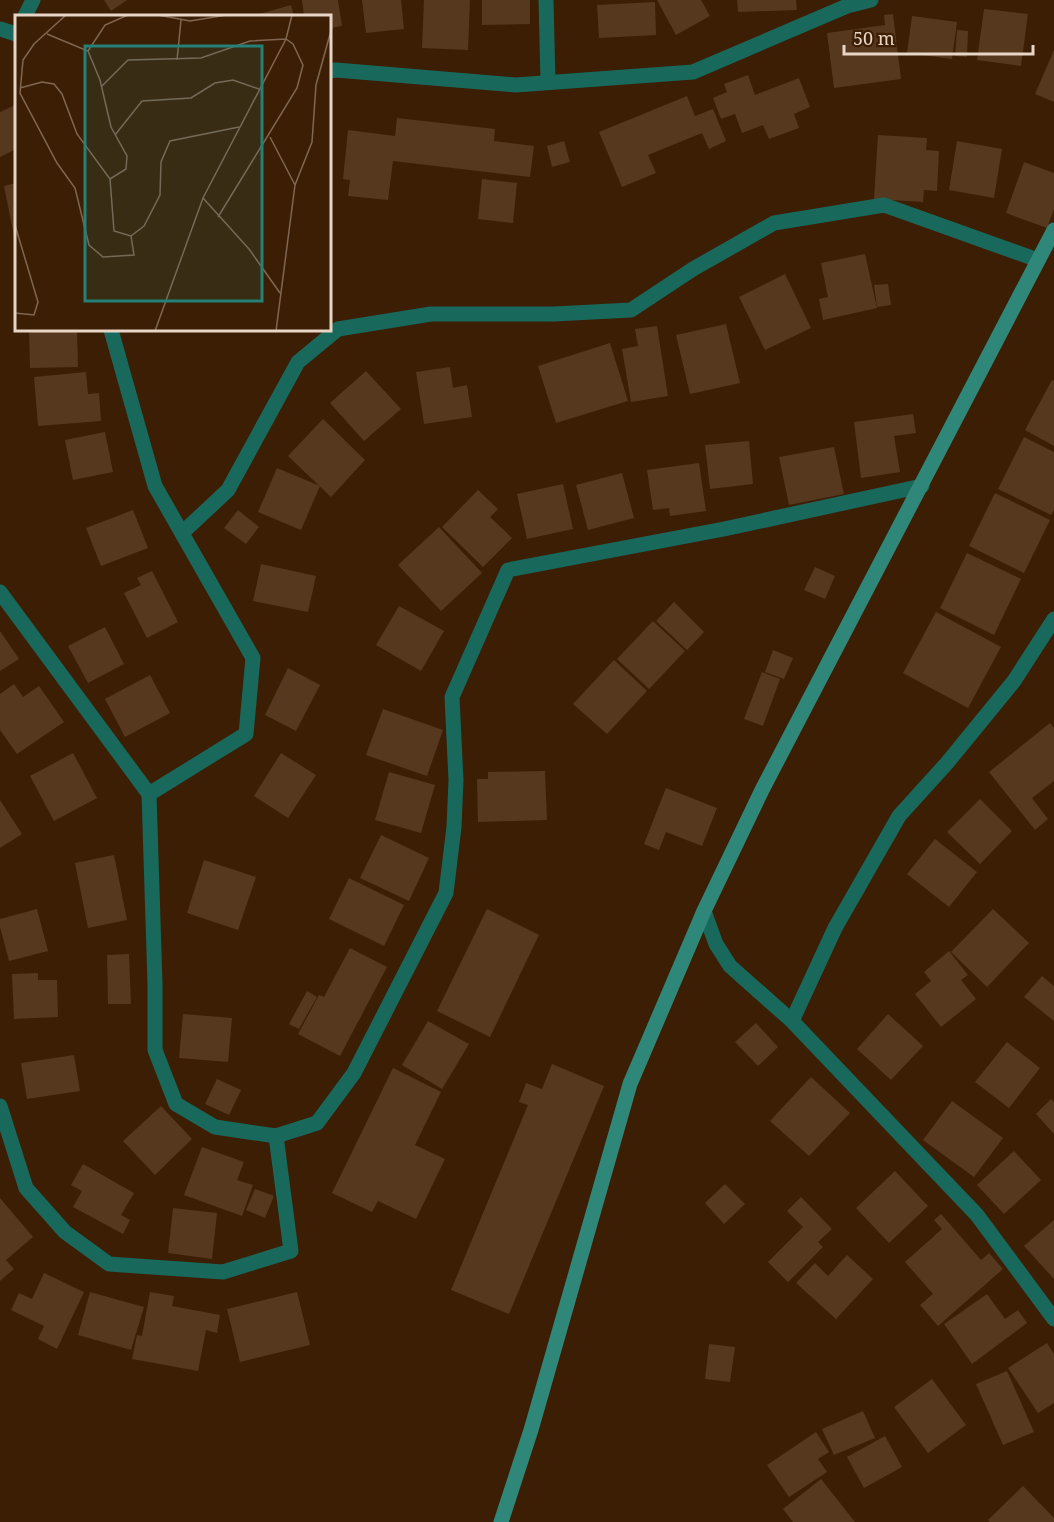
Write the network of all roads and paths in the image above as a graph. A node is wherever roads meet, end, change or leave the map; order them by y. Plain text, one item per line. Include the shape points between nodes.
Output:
1 (33, 0) edge
2 (546, 0) edge
3 (871, 0) edge
4 (26, 15) edge
5 (0, 29) edge
6 (15, 33) edge
7 (332, 71) edge
8 (548, 82) junction
9 (1054, 230) edge
10 (1038, 261) junction
11 (112, 332) edge
12 (922, 486) junction
13 (182, 533) junction
14 (0, 592) edge
15 (1054, 619) edge
16 (149, 794) junction
17 (704, 911) junction
18 (792, 1021) junction
19 (0, 1106) edge
20 (276, 1136) junction
21 (1054, 1319) edge
22 (501, 1522) edge

1 - 4 street
2 - 8 street
3 - 8 street via 847,6 693,72
5 - 6 street
7 - 8 street via 516,85
9 - 10 main road
10 - 12 main road
10 - 13 street via 884,205 774,223 631,310 431,314 338,329 298,362 228,490
11 - 13 street via 155,486
12 - 17 main road via 762,790
12 - 20 street via 508,570 452,697 456,780 446,893 354,1073 317,1123
13 - 16 street via 253,658 246,734
14 - 16 street
15 - 18 street via 1014,681 898,816 835,928
16 - 20 street via 155,1050 176,1104 215,1127
17 - 18 street via 716,944 730,966
17 - 22 main road via 630,1084
18 - 21 street via 977,1215
19 - 20 street via 26,1188 65,1232 109,1264 223,1272 291,1251

